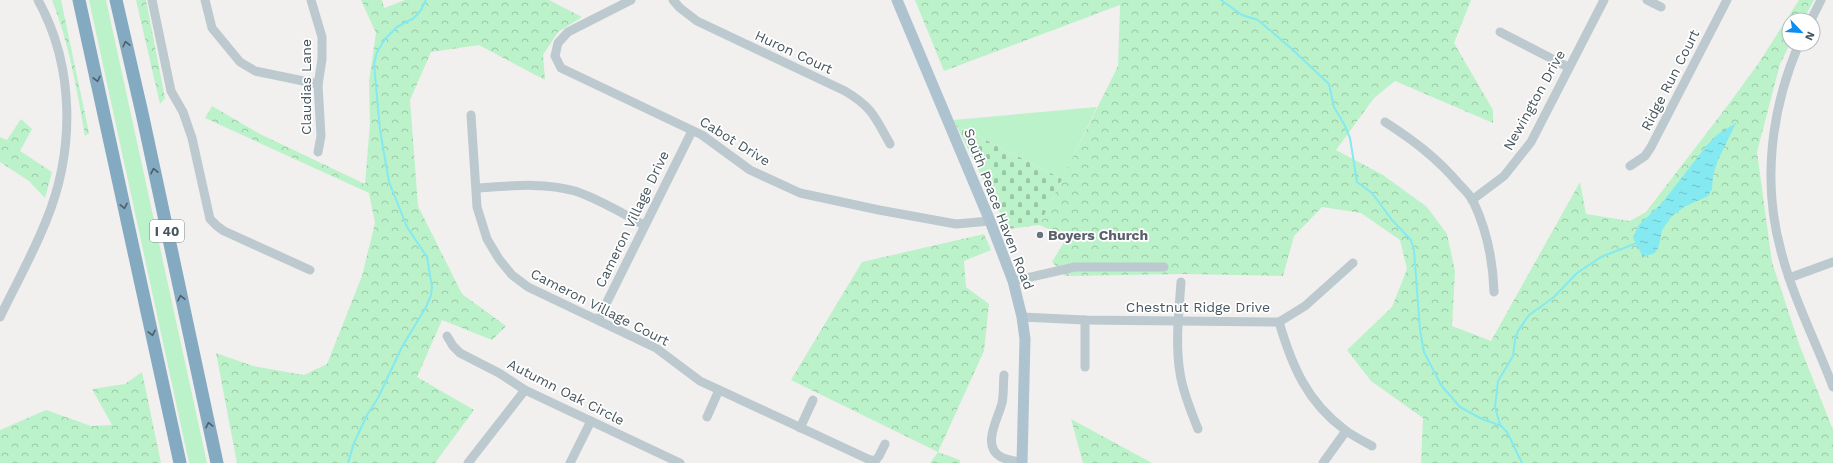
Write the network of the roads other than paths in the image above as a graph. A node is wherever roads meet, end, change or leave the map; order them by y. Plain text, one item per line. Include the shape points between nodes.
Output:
1 (38, 0) edge
2 (79, 0) edge
3 (116, 0) edge
4 (152, 0) edge
5 (205, 0) edge
6 (311, 0) edge
7 (630, 0) edge
8 (673, 0) edge
9 (897, 0) edge
10 (1604, 0) edge
11 (1647, 0) edge
12 (1727, 0) edge
13 (1821, 0) edge
14 (1661, 7) dead end
15 (1815, 12) edge
16 (1500, 32) dead end
17 (1795, 52) edge
18 (1568, 67) junction
19 (318, 84) junction
20 (471, 115) dead end
21 (1384, 122) dead end
22 (692, 131) junction
23 (890, 144) dead end
24 (318, 152) dead end
25 (1630, 166) dead end
26 (476, 188) junction
27 (1472, 200) junction
28 (990, 221) junction
29 (644, 225) junction
30 (1353, 262) dead end
31 (1833, 262) edge
32 (1164, 267) dead end
33 (310, 270) dead end
34 (1789, 278) junction
35 (1013, 281) junction
36 (1180, 282) dead end
37 (1494, 292) dead end
38 (0, 317) edge
39 (1022, 317) junction
40 (598, 320) junction
41 (1085, 320) junction
42 (1178, 321) junction
43 (1279, 322) junction
44 (447, 336) dead end
45 (1085, 367) dead end
46 (1004, 375) dead end
47 (1832, 381) edge
48 (525, 390) junction
49 (719, 390) junction
50 (813, 400) dead end
51 (707, 418) dead end
52 (590, 421) junction
53 (800, 428) junction
54 (1198, 429) dead end
55 (1346, 430) junction
56 (885, 444) dead end
57 (1372, 446) dead end
58 (180, 463) edge
59 (217, 463) edge
60 (468, 463) edge
61 (570, 463) edge
62 (680, 463) edge
63 (1022, 463) edge
64 (1323, 463) edge

1 - 38 street via 48,18 63,66 68,117 62,171 46,221
2 -> 58 highway, I 40
59 -> 3 highway, I 40
4 - 33 street via 171,91 183,112 192,138 210,219 224,231
5 - 19 street via 212,28 240,62 255,71
6 - 19 street, Claudias Lane via 322,37
7 - 22 street, Cabot Drive via 568,32 558,42 555,56 561,68
8 - 23 street, Huron Court via 696,21 861,100 872,112
9 - 28 main road, South Peace Haven Road
10 - 18 street, Newington Drive
11 - 14 street
12 - 25 street, Ridge Run Court via 1651,147 1645,156
13 - 15 street
16 - 18 street
17 - 34 street via 1778,104 1771,167 1772,213
18 - 27 street, Newington Drive via 1531,142 1504,176
19 - 24 street, Claudias Lane via 321,136
20 - 26 street, Cameron Village Court
21 - 27 street via 1440,162
22 - 28 street, Cabot Drive via 702,135 750,170 800,193 940,222 956,224
22 - 29 street, Cameron Village Drive
26 - 29 street via 528,185 574,191
26 - 40 street, Cameron Village Court via 477,207 487,239 498,259 512,275 543,296
27 - 37 street via 1490,249
28 - 35 main road, South Peace Haven Road
29 - 40 street, Cameron Village Drive
30 - 43 street, Chestnut Ridge Drive via 1305,306
31 - 34 street
32 - 35 street via 1075,267
34 - 47 street
35 - 39 main road, South Peace Haven Road
36 - 42 street
39 - 41 street, Chestnut Ridge Drive
39 - 63 main road, South Peace Haven Road via 1025,339
40 - 49 street, Cameron Village Court via 656,348 700,382
41 - 42 street, Chestnut Ridge Drive
41 - 45 street
42 - 43 street, Chestnut Ridge Drive
42 - 54 street via 1180,374
43 - 55 street via 1289,355 1300,379 1319,404
44 - 48 street, Autumn Oak Circle via 460,353
46 - 63 street via 1003,401 992,434 992,444 995,452 1002,457
48 - 52 street, Autumn Oak Circle
48 - 60 street
49 - 51 street
49 - 53 street, Cameron Village Court
50 - 53 street
52 - 61 street
52 - 62 street, Autumn Oak Circle
53 - 56 street, Cameron Village Court via 875,460
55 - 57 street
55 - 64 street

